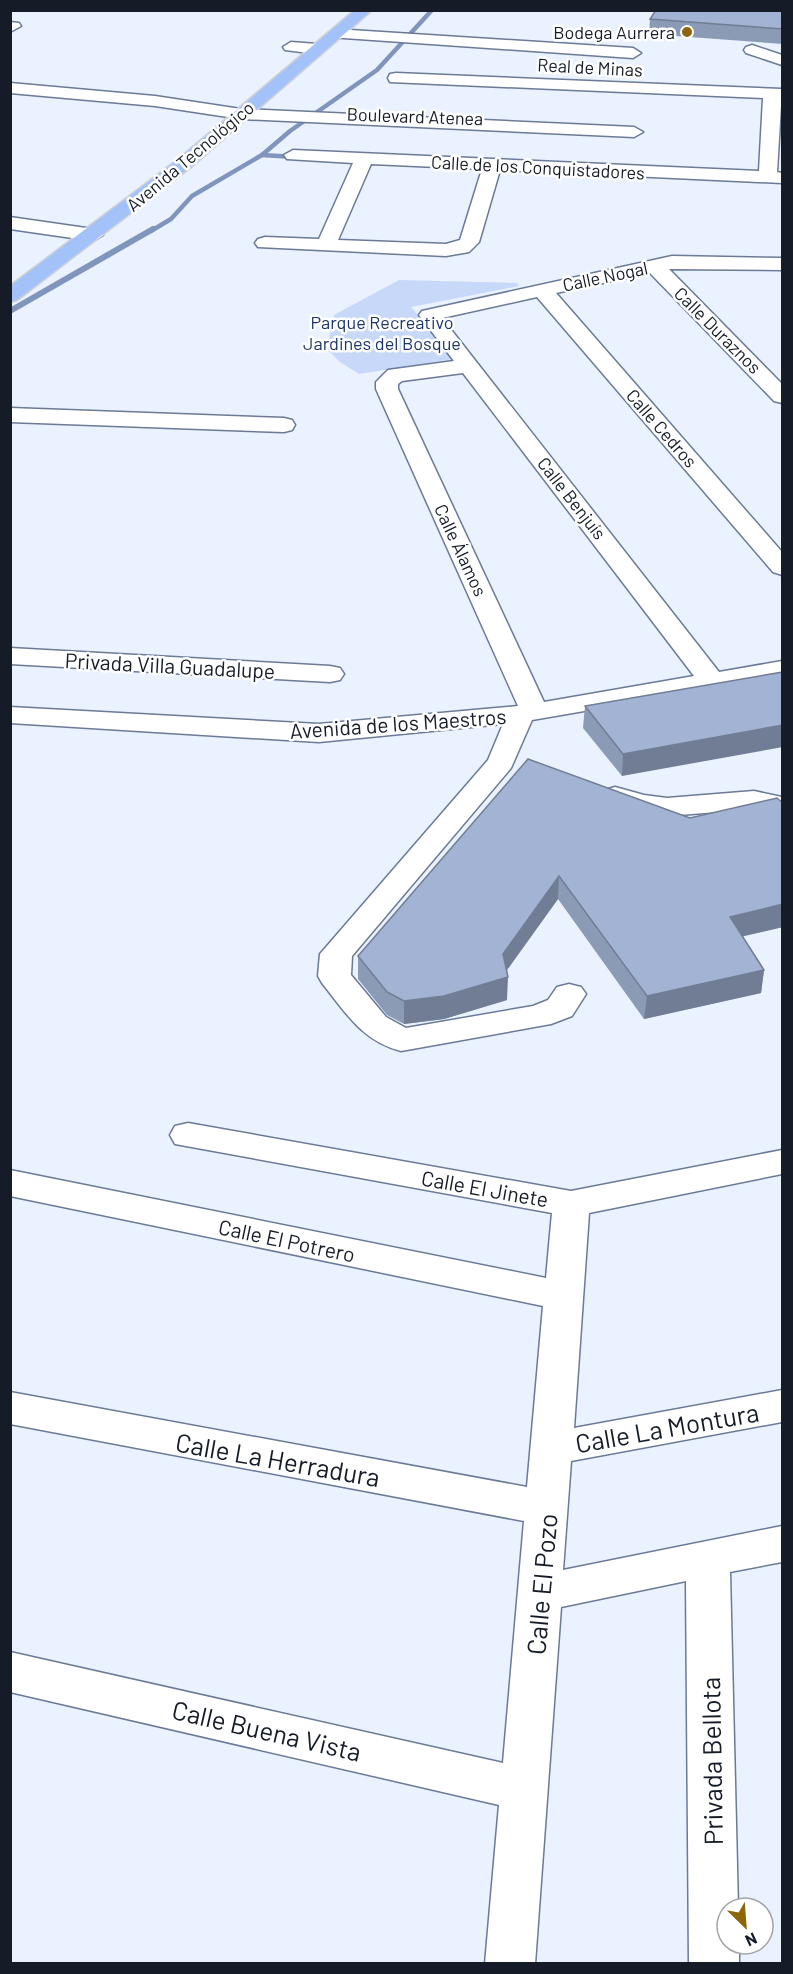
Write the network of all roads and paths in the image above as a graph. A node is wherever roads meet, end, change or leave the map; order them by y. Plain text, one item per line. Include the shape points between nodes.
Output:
1 (362, 12) edge
2 (335, 34) junction
3 (288, 50) dead end
4 (752, 50) edge
5 (313, 52) junction
6 (633, 53) dead end
7 (783, 60) edge
8 (396, 78) dead end
9 (481, 81) junction
10 (10, 88) edge
11 (777, 94) edge
12 (244, 111) junction
13 (447, 111) junction
14 (638, 112) junction
15 (293, 156) dead end
16 (364, 159) junction
17 (437, 163) junction
18 (492, 165) junction
19 (630, 172) junction
20 (776, 178) edge
21 (10, 223) edge
22 (93, 235) junction
23 (265, 243) dead end
24 (326, 246) junction
25 (654, 265) junction
26 (782, 265) edge
27 (541, 289) junction
28 (10, 296) edge
29 (429, 315) joint
30 (468, 366) junction
31 (783, 396) edge
32 (10, 415) edge
33 (284, 425) dead end
34 (783, 567) edge
35 (10, 656) edge
36 (783, 669) edge
37 (330, 674) dead end
38 (713, 682) junction
39 (528, 713) junction
40 (10, 714) edge
41 (587, 788) edge
42 (783, 806) edge
43 (569, 994) dead end
44 (188, 1135) dead end
45 (783, 1162) edge
46 (10, 1183) edge
47 (571, 1204) junction
48 (564, 1296) junction
49 (783, 1406) edge
50 (10, 1408) edge
51 (552, 1448) junction
52 (547, 1508) junction
53 (783, 1544) edge
54 (708, 1559) junction
55 (540, 1593) junction
56 (10, 1672) edge
57 (524, 1789) junction
58 (510, 1964) edge
59 (714, 1964) edge

1 - 2 main road, Avenida Tecnológico
2 - 5 main road, Avenida Tecnológico
2 - 6 street
3 - 5 street
4 - 7 street
5 - 12 main road, Avenida Tecnológico
8 - 9 street, Real de Minas
9 - 13 street
9 - 14 street, Real de Minas
10 - 12 street, Boulevard Atenea
11 - 14 street, Real de Minas
11 - 20 street
12 - 13 street, Boulevard Atenea via 336,117
12 - 22 main road, Avenida Tecnológico
13 - 14 street, Boulevard Atenea
13 - 17 street
14 - 19 street
15 - 16 street, Calle de los Conquistadores
16 - 17 street, Calle de los Conquistadores
16 - 24 street
17 - 18 street, Calle de los Conquistadores
18 - 19 street, Calle de los Conquistadores
18 - 24 street via 466,245 446,250
19 - 20 street, Calle de los Conquistadores
21 - 22 street
22 - 28 main road, Avenida Tecnológico
23 - 24 street
25 - 26 street, Calle Nogal via 701,261
25 - 27 street, Calle Nogal
25 - 31 street, Calle Duraznos
27 - 29 street, Calle Nogal
27 - 34 street, Calle Cedros
29 - 30 street, Calle Benjuís
30 - 38 street, Calle Benjuís
30 - 39 street, Calle Álamos via 396,375 387,382 387,389
32 - 33 street
35 - 37 street, Privada Villa Guadalupe
36 - 38 street, Avenida de los Maestros
38 - 39 street, Avenida de los Maestros
39 - 40 street, Avenida de los Maestros via 319,733
39 - 43 street via 512,765 336,954 334,976 374,1025 401,1040 539,1017 560,1008
41 - 42 street via 641,804 667,807 754,800
44 - 47 street, Calle El Jinete
45 - 47 street, Calle El Jinete
46 - 48 street, Calle El Potrero
47 - 48 street, Calle El Pozo
48 - 51 street, Calle El Pozo
49 - 51 street, Calle La Montura
50 - 52 street, Calle La Herradura
51 - 52 street, Calle El Pozo
52 - 55 street, Calle El Pozo
53 - 54 street
54 - 55 street
54 - 59 street, Privada Bellota
55 - 57 street, Calle El Pozo
56 - 57 street, Calle Buena Vista
57 - 58 street, Calle El Pozo

